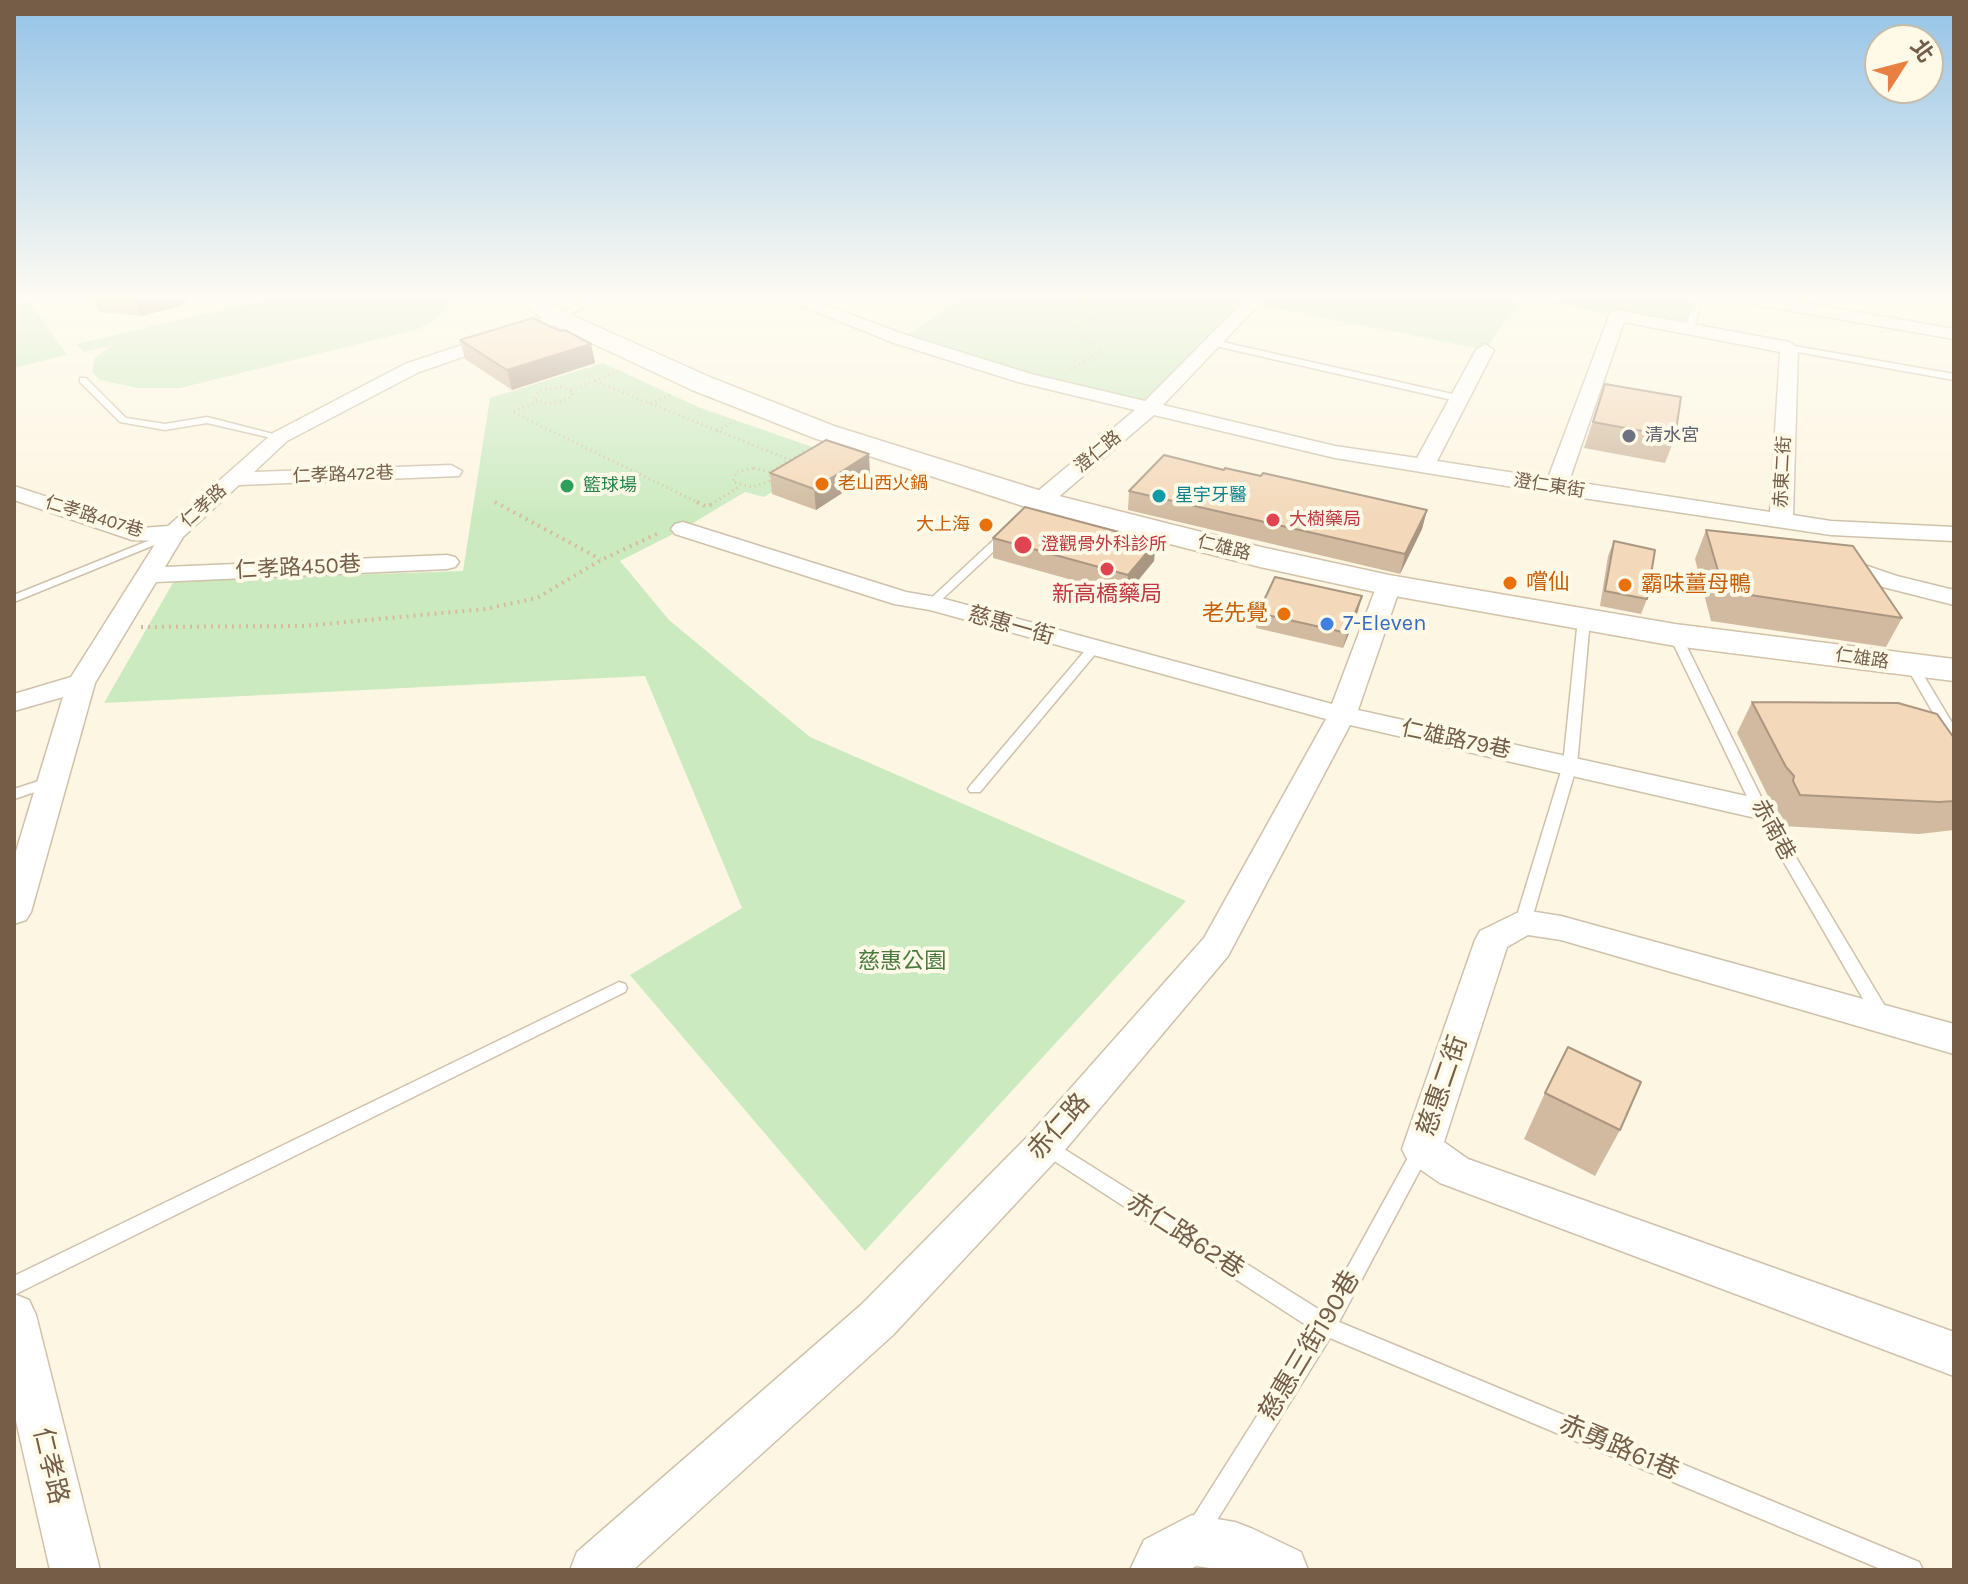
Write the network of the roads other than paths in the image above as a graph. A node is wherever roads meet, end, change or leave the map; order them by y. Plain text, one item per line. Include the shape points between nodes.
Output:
1 (403, 373) edge
2 (678, 373) edge
3 (1009, 373) edge
4 (1184, 373) edge
5 (1346, 373) edge
6 (1474, 373) edge
7 (1596, 373) edge
8 (1788, 373) edge
9 (1931, 373) edge
10 (1954, 377) edge
11 (83, 380) dead end
12 (1461, 399) junction
13 (1147, 410) junction
14 (280, 437) junction
15 (1424, 466) junction
16 (451, 471) dead end
17 (234, 479) junction
18 (1556, 487) junction
19 (14, 493) edge
20 (1036, 506) junction
21 (1781, 521) junction
22 (681, 524) road end
23 (1014, 527) edge
24 (1831, 528) junction
25 (174, 533) junction
26 (1954, 534) edge
27 (447, 562) dead end
28 (148, 575) junction
29 (1389, 585) junction
30 (1954, 598) edge
31 (14, 599) edge
32 (932, 603) junction
33 (1584, 619) junction
34 (1675, 635) junction
35 (1093, 649) junction
36 (1912, 666) junction
37 (1954, 670) edge
38 (81, 683) junction
39 (14, 703) edge
40 (1342, 715) junction
41 (1954, 737) edge
42 (1570, 765) junction
43 (52, 782) junction
44 (975, 789) dead end
45 (14, 794) edge
46 (1760, 809) junction
47 (23, 852) edge
48 (14, 912) edge
49 (1523, 922) junction
50 (619, 988) dead end
51 (1883, 1018) junction
52 (1954, 1039) edge
53 (1045, 1145) junction
54 (1422, 1149) junction
55 (14, 1286) edge
56 (14, 1315) edge
57 (1326, 1326) junction
58 (1954, 1354) edge
59 (1173, 1555) edge
60 (75, 1570) edge
61 (595, 1570) edge
62 (1283, 1570) edge
63 (1911, 1570) edge

1 - 14 street, 仁孝路
2 - 20 street, 仁雄路 via 824,432
3 - 13 street, 澄仁東街
4 - 13 street, 澄仁路
5 - 12 lane
6 - 12 street
7 - 18 street
8 - 21 street, 赤東二街
9 - 10 lane
11 - 14 lane via 123,420 165,427 207,420
12 - 15 street
13 - 15 street, 澄仁東街
13 - 20 street, 澄仁路
14 - 17 street, 仁孝路
15 - 18 street, 澄仁東街
16 - 17 street, 仁孝路472巷
17 - 25 street, 仁孝路
18 - 21 street, 澄仁東街
19 - 25 street, 仁孝路407巷 via 140,535
20 - 29 street, 仁雄路
21 - 24 street, 澄仁東街
22 - 32 street, 慈惠一街 via 903,599
23 - 32 lane
24 - 26 street, 澄仁東街
24 - 30 street via 1835,563
25 - 28 street, 仁孝路
25 - 31 lane
27 - 28 street, 仁孝路450巷
28 - 38 street, 仁孝路
29 - 33 street, 仁雄路
29 - 40 street, 赤仁路
32 - 35 street, 慈惠一街
33 - 34 street, 仁雄路
33 - 42 lane
34 - 36 street, 仁雄路
34 - 46 lane, 赤南巷
35 - 40 street, 慈惠一街
35 - 44 lane
36 - 37 street, 仁雄路
36 - 41 lane
38 - 39 street
38 - 43 street, 仁孝路
40 - 42 street, 仁雄路79巷
40 - 53 street, 赤仁路 via 1216,947
42 - 46 street, 仁雄路79巷
42 - 49 lane
43 - 45 lane
43 - 47 street, 仁孝路
46 - 51 lane, 赤南巷
47 - 48 street, 仁孝路
49 - 51 street
49 - 54 street, 慈惠二街 via 1492,940
50 - 55 lane
51 - 52 street
53 - 57 lane, 赤仁路62巷
53 - 61 street, 赤仁路 via 877,1320
54 - 57 lane, 慈惠三街190巷
54 - 58 street, 慈惠二街 via 1454,1171
56 - 60 street, 仁孝路
57 - 59 lane, 慈惠三街190巷
57 - 63 lane, 赤勇路61巷
59 - 62 street via 1235,1547

